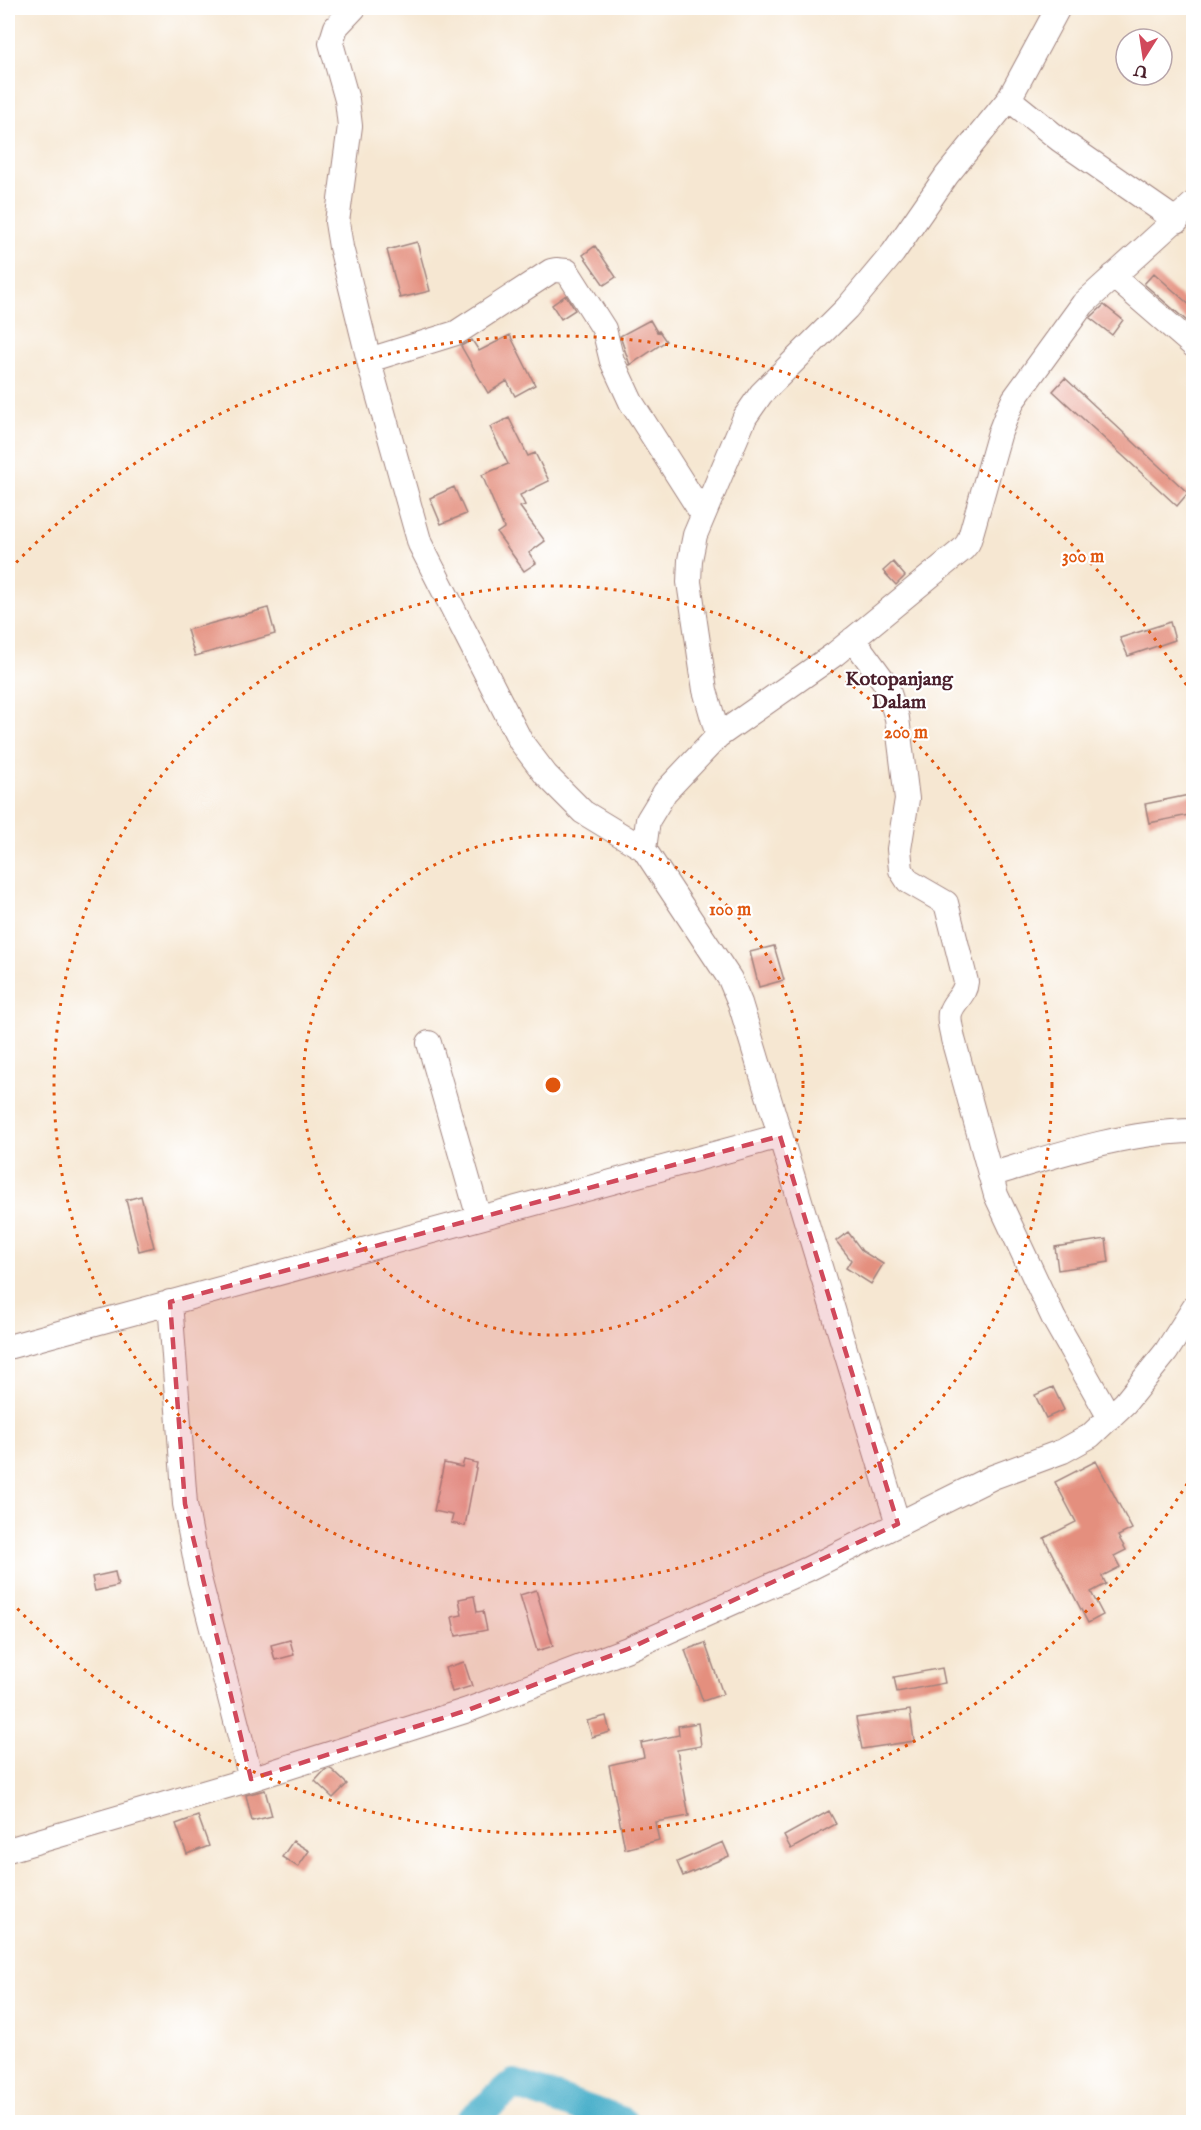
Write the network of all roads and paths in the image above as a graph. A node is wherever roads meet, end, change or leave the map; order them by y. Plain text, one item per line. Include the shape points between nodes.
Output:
1 (354, 8) edge
2 (1058, 8) edge
3 (1009, 99) junction
4 (1194, 203) edge
5 (1176, 220) junction
6 (1113, 276) junction
7 (1194, 346) edge
8 (369, 360) junction
9 (704, 515) junction
10 (853, 639) junction
11 (718, 736) junction
12 (644, 849) junction
13 (429, 1043) dead end
14 (1194, 1131) edge
15 (780, 1137) junction
16 (990, 1176) junction
17 (479, 1218) junction
18 (170, 1302) junction
19 (1194, 1308) edge
20 (8, 1347) edge
21 (1110, 1418) junction
22 (898, 1524) junction
23 (251, 1779) junction
24 (8, 1850) edge

1 - 8 street via 336,27 331,43 350,126 338,222
2 - 3 street
3 - 5 street via 1060,140
3 - 9 street via 847,308 761,394 746,417
4 - 5 street
5 - 6 street
6 - 7 street
6 - 10 street via 1083,304 1010,406 968,543
8 - 9 street via 456,333 551,271 567,271 604,328 612,361 631,402
8 - 12 street via 420,544 521,742 583,812
9 - 11 street via 695,535 689,582 705,690
10 - 11 street
10 - 16 street via 886,684 897,718 907,799 899,849 901,870 908,881 943,900 950,914 966,982 950,1020
11 - 12 street via 665,792 648,820
12 - 15 street via 730,979
13 - 17 street
14 - 16 street via 1169,1131 1076,1149
15 - 17 street
15 - 22 street
16 - 21 street via 1054,1319
17 - 18 street
18 - 20 street
18 - 23 street via 185,1504 199,1578
19 - 21 street via 1166,1352
21 - 22 street via 1064,1451 993,1477
22 - 23 street via 808,1569 628,1649 468,1710
23 - 24 street

